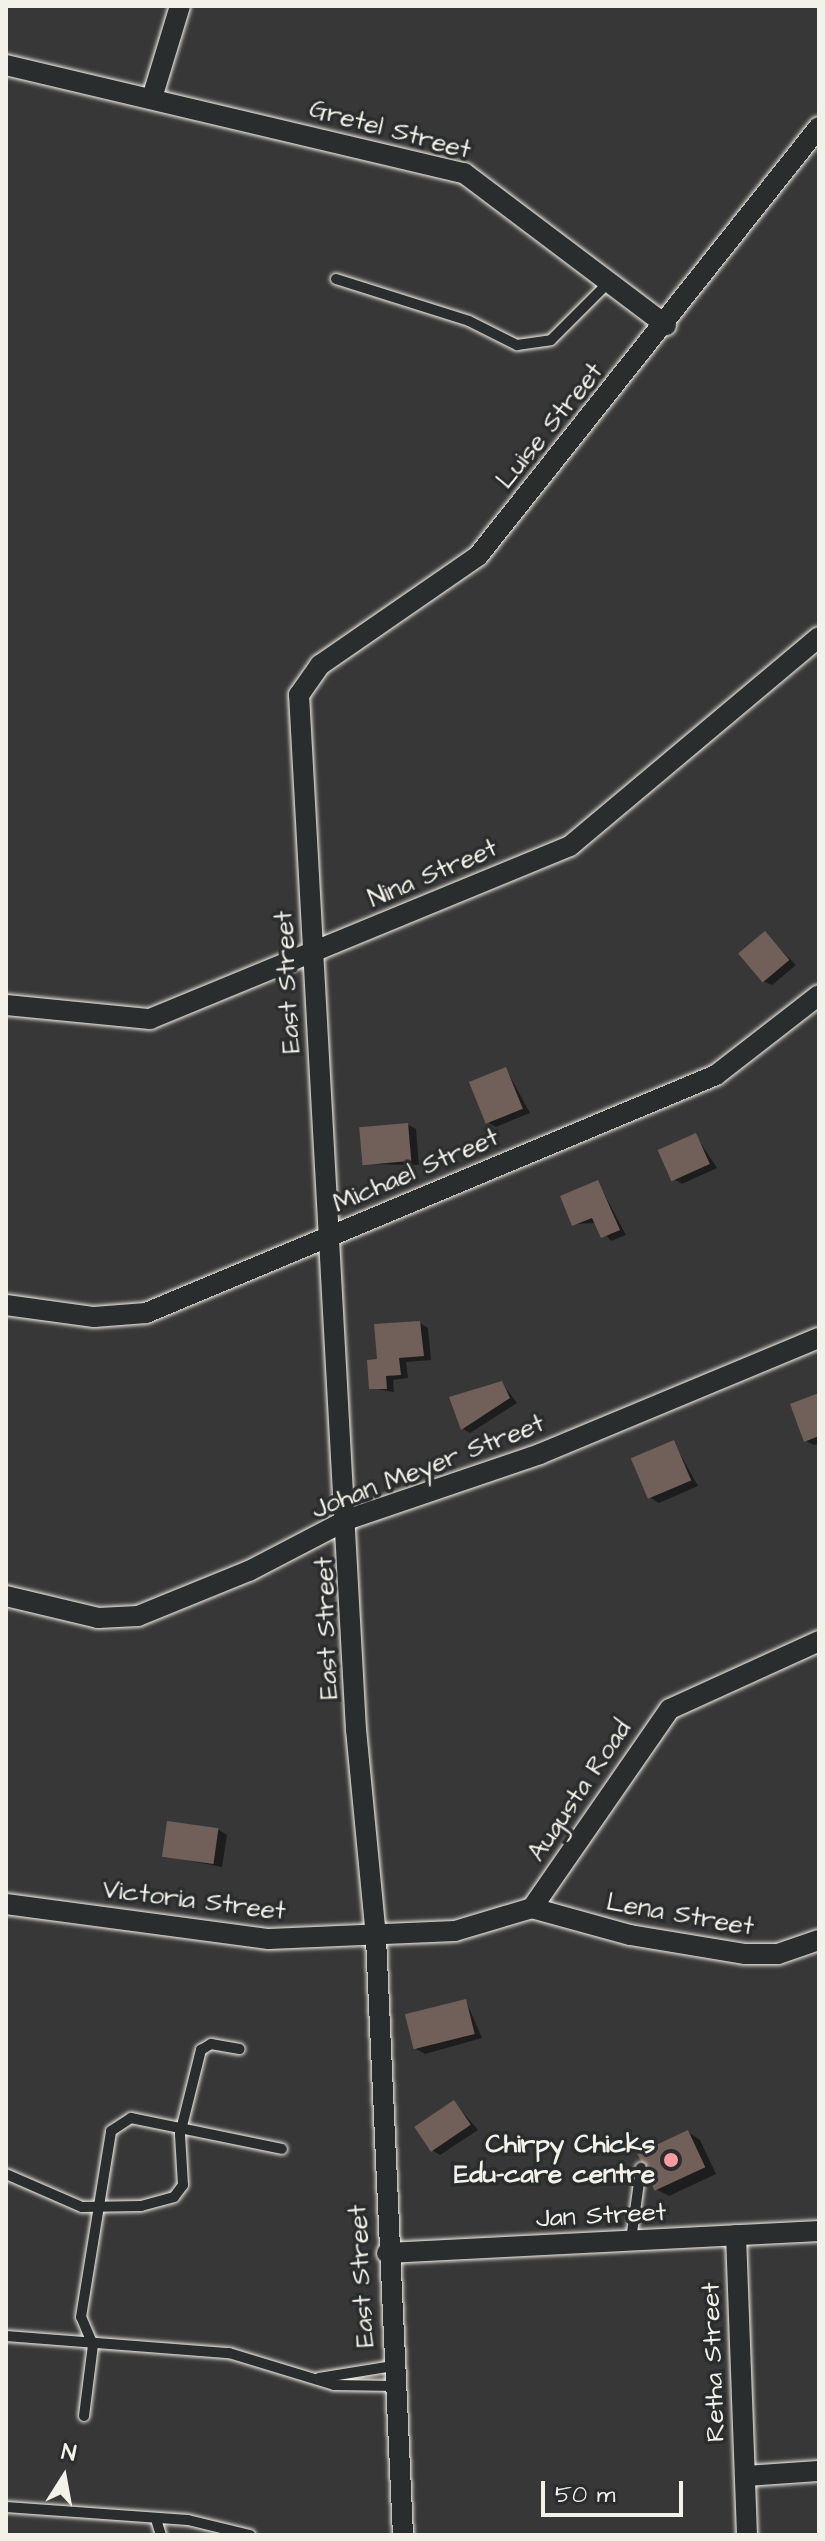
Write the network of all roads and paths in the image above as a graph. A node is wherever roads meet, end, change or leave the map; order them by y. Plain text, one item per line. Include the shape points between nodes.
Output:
1 (180, 6) edge
2 (6, 65) edge
3 (152, 98) junction
4 (819, 127) edge
5 (336, 279) dead end
6 (609, 282) junction
7 (666, 325) junction
8 (819, 637) edge
9 (298, 720) joint
10 (313, 952) junction
11 (819, 995) edge
12 (6, 1005) edge
13 (328, 1236) junction
14 (6, 1305) edge
15 (819, 1338) edge
16 (349, 1519) junction
17 (6, 1596) edge
18 (819, 1641) edge
19 (6, 1904) edge
20 (532, 1908) junction
21 (376, 1937) junction
22 (819, 1940) edge
23 (240, 2049) dead end
24 (183, 2126) junction
25 (282, 2149) dead end
26 (641, 2168) dead end
27 (6, 2174) edge
28 (94, 2208) junction
29 (819, 2231) edge
30 (736, 2235) junction
31 (631, 2240) junction
32 (387, 2253) junction
33 (6, 2336) edge
34 (93, 2345) junction
35 (394, 2376) junction
36 (319, 2378) junction
37 (84, 2416) dead end
38 (819, 2471) edge
39 (745, 2476) junction
40 (6, 2507) edge
41 (156, 2519) junction
42 (161, 2535) edge
43 (250, 2535) edge
44 (403, 2535) edge
45 (747, 2535) edge

1 - 3 street
2 - 3 street, Gretel Street
3 - 6 street, Gretel Street via 464,173
4 - 7 street, Luise Street
5 - 6 lane via 469,321 517,345 551,340
6 - 7 street, Gretel Street
7 - 9 street, Luise Street via 478,556 310,674
8 - 10 street, Nina Street via 586,838
9 - 10 street, East Street
10 - 12 street, Nina Street via 141,1021
10 - 13 street, East Street
11 - 13 street, Michael Street via 716,1075
13 - 14 street, Michael Street via 139,1315
13 - 16 street, East Street
15 - 16 street, Johan Meyer Street via 540,1454
16 - 17 street, Johan Meyer Street via 249,1571 138,1616 98,1618
16 - 21 street, East Street via 356,1730
18 - 20 street, Augusta Road via 670,1709
19 - 21 street, Victoria Street via 269,1939
20 - 21 street via 455,1931
20 - 22 street, Lena Street via 630,1935 745,1954 778,1954
21 - 32 street, East Street
23 - 24 lane via 211,2044 201,2050
24 - 25 lane
24 - 28 lane via 131,2118 115,2127
24 - 28 lane via 179,2194 141,2206
26 - 31 lane
27 - 28 lane
28 - 34 lane via 81,2317
29 - 30 street, Jan Street
30 - 31 street, Jan Street
30 - 39 street, Retha Street
31 - 32 street, Jan Street
32 - 35 street, East Street
33 - 34 lane
34 - 36 lane via 229,2353
34 - 37 lane
35 - 36 lane
35 - 36 lane
35 - 44 street, East Street
38 - 39 street
39 - 45 street, Retha Street
40 - 41 lane
41 - 42 lane
41 - 43 lane

